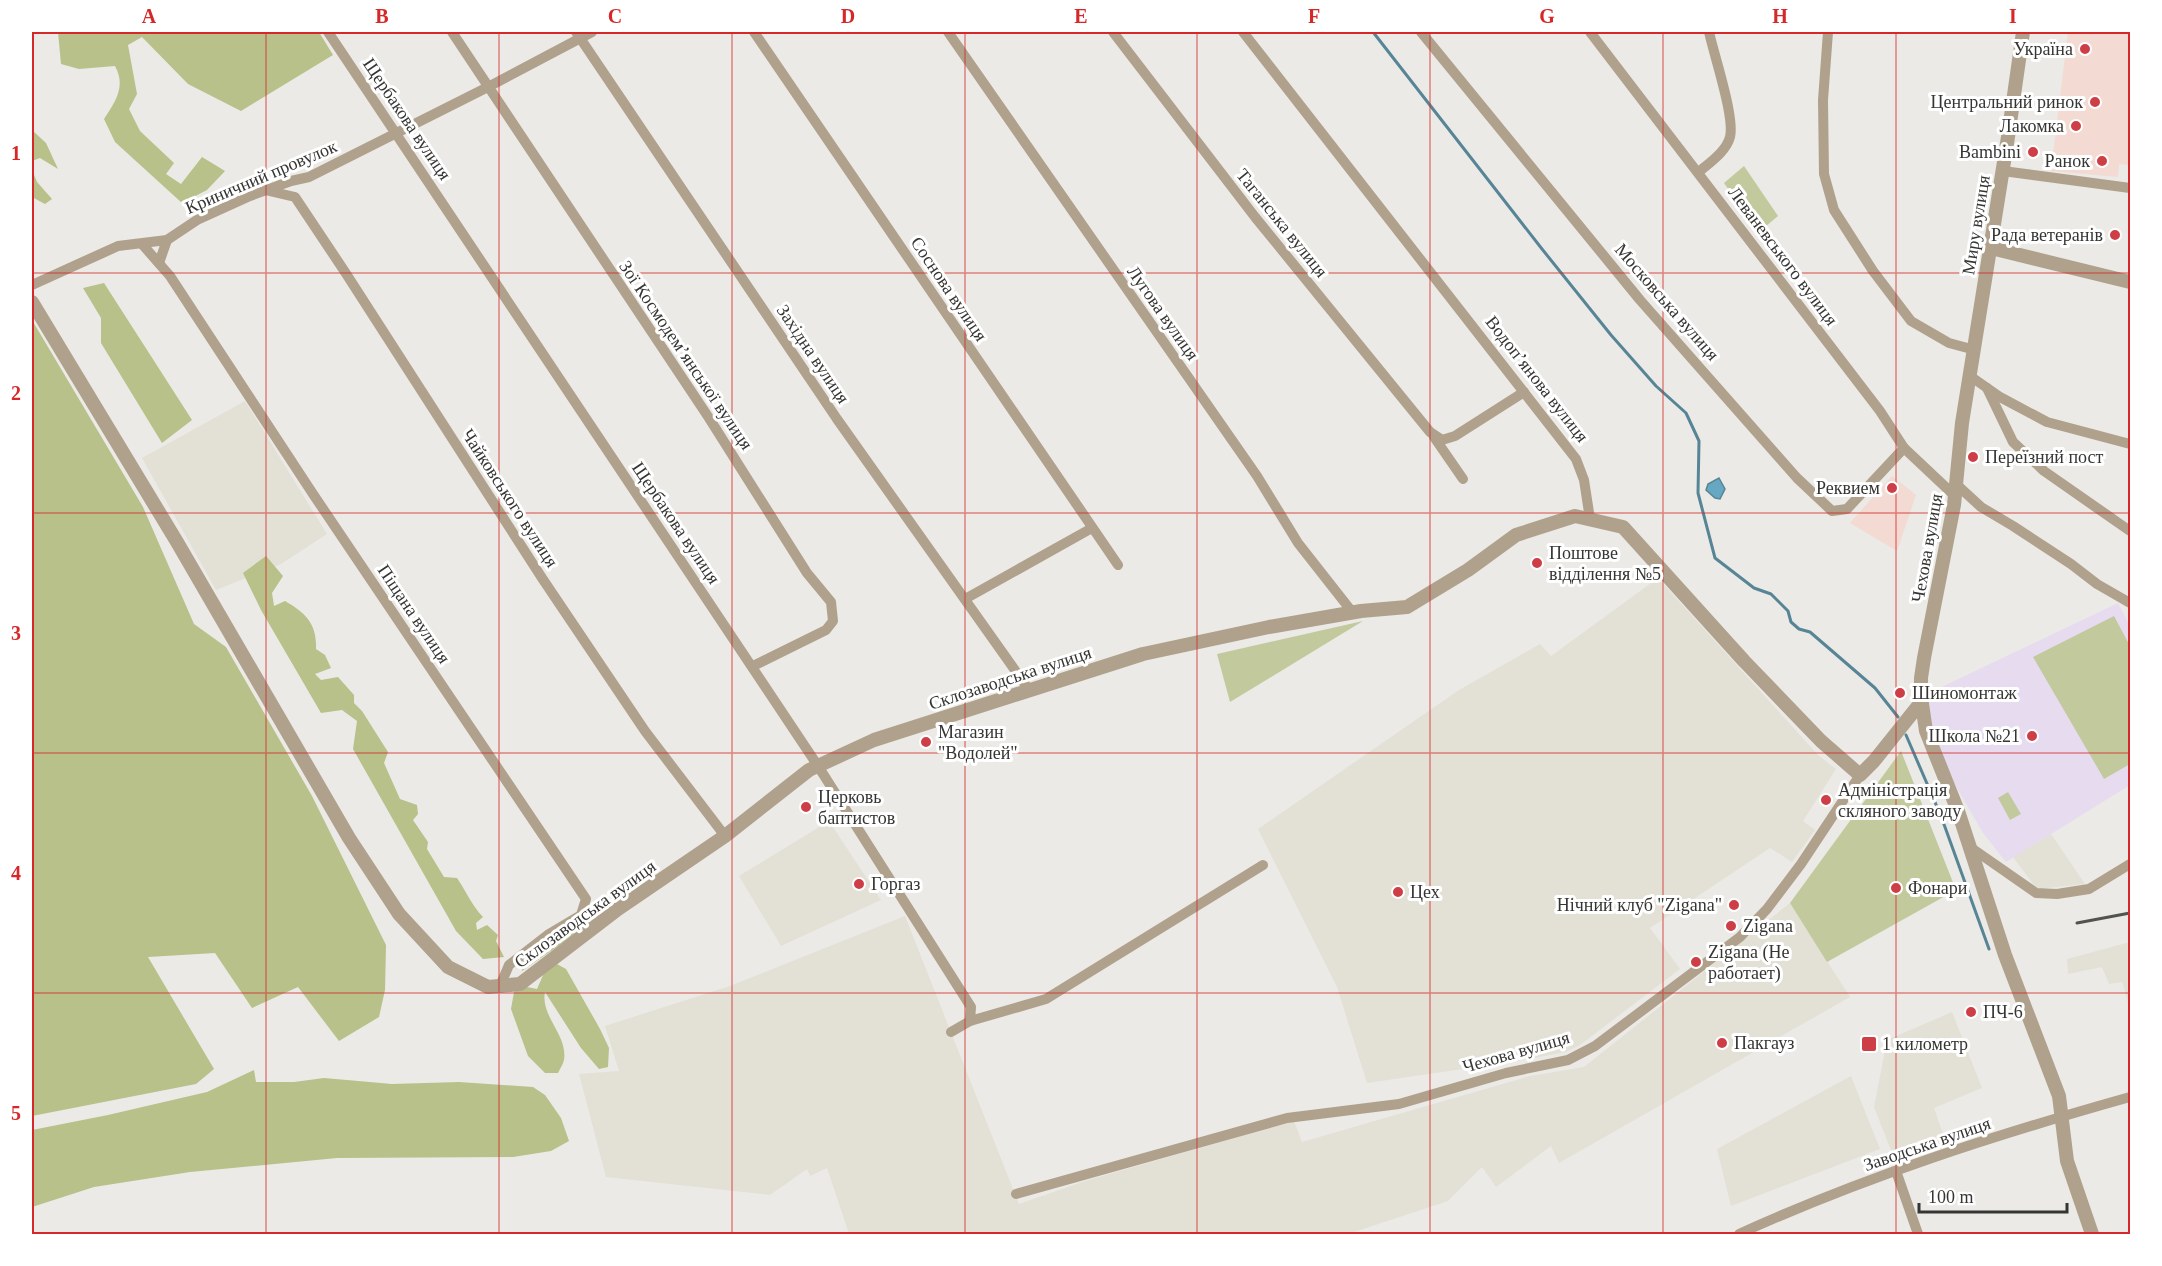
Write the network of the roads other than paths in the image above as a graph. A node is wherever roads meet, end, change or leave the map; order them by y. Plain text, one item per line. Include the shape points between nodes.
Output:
1 (328, 32) edge
2 (452, 32) edge
3 (592, 32) edge
4 (754, 32) edge
5 (948, 32) edge
6 (1113, 32) edge
7 (1243, 32) edge
8 (1421, 32) edge
9 (1590, 32) edge
10 (1709, 32) edge
11 (1828, 32) edge
12 (2023, 32) edge
13 (578, 35) edge
14 (488, 87) junction
15 (397, 134) junction
16 (2003, 171) junction
17 (1699, 172) junction
18 (309, 177) junction
19 (2130, 188) edge
20 (265, 190) junction
21 (295, 197) junction
22 (166, 240) junction
23 (142, 244) junction
24 (1991, 248) junction
25 (159, 263) junction
26 (2130, 282) edge
27 (32, 285) edge
28 (32, 302) edge
29 (1975, 350) junction
30 (1971, 376) junction
31 (1987, 388) junction
32 (1524, 392) junction
33 (1962, 423) joint
34 (1430, 432) junction
35 (2130, 444) edge
36 (1904, 448) junction
37 (1463, 479) dead end
38 (1956, 490) junction
39 (1590, 519) junction
40 (1092, 528) junction
41 (2130, 531) edge
42 (1118, 565) dead end
43 (965, 599) junction
44 (2130, 603) edge
45 (1353, 613) junction
46 (753, 666) junction
47 (1029, 690) junction
48 (1922, 701) junction
49 (818, 766) junction
50 (1860, 775) junction
51 (725, 836) junction
52 (1970, 847) junction
53 (2130, 864) edge
54 (1263, 865) dead end
55 (494, 986) junction
56 (970, 1021) junction
57 (951, 1032) dead end
58 (2130, 1097) edge
59 (2061, 1116) junction
60 (1896, 1171) junction
61 (1016, 1194) dead end
62 (1738, 1234) edge
63 (1918, 1234) edge
64 (2092, 1234) edge

1 - 15 street, Щербакова вулиця
2 - 14 street, Зої Космодем’янської вулиця
3 - 13 street, Криничний провулок
4 - 40 street, Соснова вулиця
5 - 45 street, Лугова вулиця via 1257,476 1298,543
6 - 34 street, Таганська вулиця
7 - 32 street, Водоп’янова вулиця
8 - 36 street, Московська вулиця via 1640,300 1797,478 1832,511 1847,509
9 - 17 street, Леваневського вулиця
10 - 17 street via 1731,120 1730,139
11 - 29 street via 1823,100 1824,174 1834,210 1911,321 1949,343
12 - 16 street, Миру вулиця
13 - 14 street, Криничний провулок
13 - 43 street, Західна вулиця via 837,419
14 - 15 street, Криничний провулок
14 - 46 street, Зої Космодем’янської вулиця via 709,418 807,573 831,602 833,621 826,630
15 - 18 street, Криничний провулок
15 - 46 street, Щербакова вулиця
16 - 19 street
16 - 24 street, Миру вулиця
17 - 36 street, Леваневського вулиця
18 - 20 street, Криничний провулок
18 - 21 street via 298,186
20 - 21 street
20 - 22 street, Криничний провулок via 197,219
21 - 51 street, Чайковського вулиця via 645,731
22 - 23 street, Криничний провулок
22 - 25 street
23 - 25 street, Піщана вулиця
23 - 27 street, Криничний провулок via 118,246
24 - 26 street
24 - 29 street, Миру вулиця
25 - 55 street, Піщана вулиця via 586,898 581,915 508,965
28 - 55 street via 349,838 399,914 448,967
29 - 30 street, Миру вулиця
30 - 31 street
30 - 33 street, Миру вулиця
31 - 35 street via 2048,423
31 - 41 street via 2013,441 2044,471
32 - 34 street via 1455,436 1442,440
32 - 39 street, Водоп’янова вулиця via 1576,459 1584,480
33 - 38 street, Чехова вулиця
34 - 37 street, Таганська вулиця
36 - 38 street, Леваневського вулиця
38 - 44 street, Леваневського вулиця
38 - 48 street, Чехова вулиця via 1921,678
39 - 45 street, Склозаводська вулиця via 1575,516 1516,535 1407,607
39 - 50 street via 1623,527 1744,661 1821,741
40 - 42 street, Соснова вулиця
40 - 43 street
43 - 47 street, Західна вулиця
45 - 47 street, Склозаводська вулиця via 1143,654
46 - 49 street, Щербакова вулиця
47 - 49 street, Склозаводська вулиця via 874,740
48 - 50 street, Чехова вулиця
48 - 52 street, Чехова вулиця via 1926,731
49 - 51 street, Склозаводська вулиця
49 - 56 street, Щербакова вулиця via 971,1007
50 - 61 street, Чехова вулиця via 1801,864 1740,938 1595,1046 1568,1060 1506,1073 1399,1104 1287,1118
51 - 55 street, Склозаводська вулиця via 618,909 520,984
52 - 53 street via 2036,893 2089,889
52 - 59 street, Чехова вулиця via 2005,955 2059,1096
54 - 56 street via 1046,999
56 - 57 street
58 - 59 street, Заводська вулиця
59 - 60 street, Заводська вулиця
59 - 64 street, Чехова вулиця via 2067,1161
60 - 62 street, Заводська вулиця
60 - 63 street

